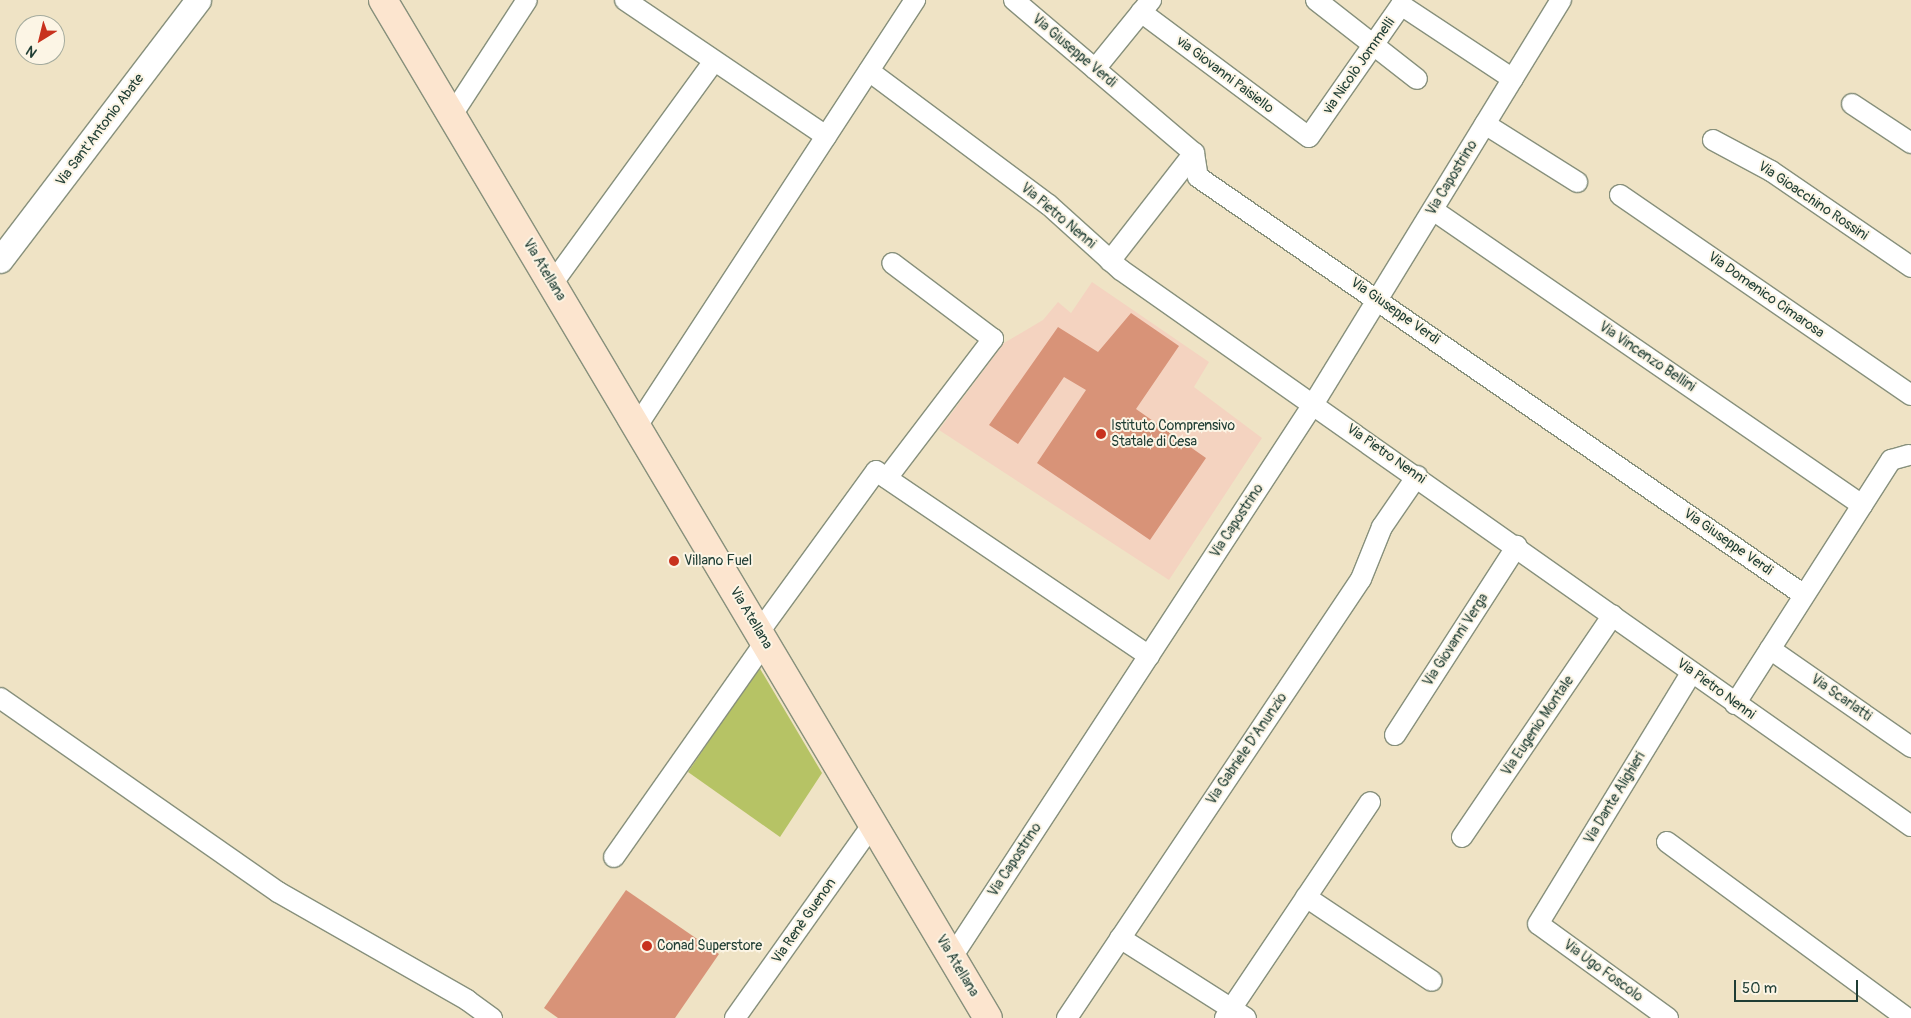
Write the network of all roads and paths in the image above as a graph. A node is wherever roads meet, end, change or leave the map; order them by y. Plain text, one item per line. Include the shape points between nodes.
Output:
1 (198, 0) edge
2 (383, 0) edge
3 (527, 0) edge
4 (625, 0) edge
5 (915, 0) edge
6 (1014, 0) edge
7 (1316, 0) edge
8 (1560, 0) edge
9 (1146, 6) edge
10 (1374, 44) junction
11 (713, 62) junction
12 (1095, 69) junction
13 (869, 71) junction
14 (1416, 79) dead end
15 (1513, 79) junction
16 (1852, 104) dead end
17 (452, 115) junction
18 (1485, 124) junction
19 (826, 136) junction
20 (1308, 137) joint
21 (1713, 140) dead end
22 (1911, 143) edge
23 (1194, 153) junction
24 (1577, 182) dead end
25 (1620, 195) dead end
26 (1433, 210) junction
27 (0, 260) edge
28 (1110, 260) junction
29 (892, 263) dead end
30 (1911, 267) edge
31 (552, 284) junction
32 (1378, 299) junction
33 (1911, 395) edge
34 (1314, 404) junction
35 (637, 426) junction
36 (1910, 456) edge
37 (1417, 476) junction
38 (887, 478) junction
39 (1862, 504) junction
40 (1516, 546) junction
41 (1804, 595) junction
42 (1613, 615) junction
43 (762, 637) junction
44 (1770, 649) junction
45 (1149, 656) junction
46 (1692, 672) junction
47 (0, 698) edge
48 (1736, 704) junction
49 (1395, 734) dead end
50 (1911, 747) edge
51 (1370, 802) dead end
52 (873, 824) junction
53 (1911, 826) edge
54 (1462, 837) dead end
55 (1667, 842) dead end
56 (614, 857) dead end
57 (1306, 897) junction
58 (1538, 924) joint
59 (1120, 938) junction
60 (952, 957) junction
61 (1432, 981) dead end
62 (1234, 1015) edge
63 (492, 1018) edge
64 (735, 1018) edge
65 (988, 1018) edge
66 (1067, 1018) edge
67 (1668, 1018) edge
68 (1907, 1018) edge

1 - 27 street, Via Sant'Antonio Abate
2 - 17 main road, Via Atellana
3 - 17 street
4 - 11 street
5 - 13 street
6 - 12 street, Via Giuseppe Verdi
7 - 10 street
8 - 15 street, Via Capostrino
9 - 12 street
9 - 20 street, via Giovanni Paisiello
10 - 14 street
10 - 15 street, via Nicolò Jommelli via 1400,5
10 - 20 street, via Nicolò Jommelli
11 - 19 street
11 - 31 street
12 - 23 street, Via Giuseppe Verdi
13 - 19 street
13 - 28 street, Via Pietro Nenni via 1049,206
15 - 18 street, Via Capostrino
16 - 22 street
17 - 31 main road, Via Atellana
18 - 24 street
18 - 26 street, Via Capostrino
19 - 35 street
21 - 30 street, Via Gioacchino Rossini via 1771,171
23 - 28 street
23 - 32 street, Via Giuseppe Verdi via 1198,177
25 - 33 street, Via Domenico Cimarosa
26 - 32 street, Via Capostrino
26 - 39 street, Via Vincenzo Bellini
28 - 34 street, Via Pietro Nenni
29 - 38 street via 992,339
31 - 35 main road, Via Atellana
32 - 34 street, Via Capostrino
32 - 41 street, Via Giuseppe Verdi
34 - 37 street, Via Pietro Nenni
34 - 45 street, Via Capostrino
35 - 43 main road, Via Atellana
36 - 39 street via 1890,460
37 - 40 street, Via Pietro Nenni
37 - 59 street, Via Gabriele D'Anunzio via 1382,527 1361,579
38 - 43 street via 876,471
38 - 45 street
39 - 41 street
40 - 42 street, Via Pietro Nenni
40 - 49 street, Via Giovanni Verga
41 - 44 street
42 - 46 street, Via Pietro Nenni
42 - 54 street, Via Eugenio Montale
43 - 52 main road, Via Atellana
43 - 56 street
44 - 48 street
44 - 50 street, Via Scarlatti
45 - 60 street, Via Capostrino
46 - 48 street, Via Pietro Nenni
46 - 58 street, Via Dante Alighieri
47 - 63 street via 278,892 467,1000
48 - 53 street, Via Pietro Nenni
51 - 57 street
52 - 60 main road, Via Atellana
52 - 64 street, Via Renè Guenon
55 - 68 street
57 - 61 street
57 - 62 street
58 - 67 street, Via Ugo Foscolo
59 - 62 street
59 - 66 street, Via Gabriele D'Anunzio
60 - 65 main road, Via Atellana

